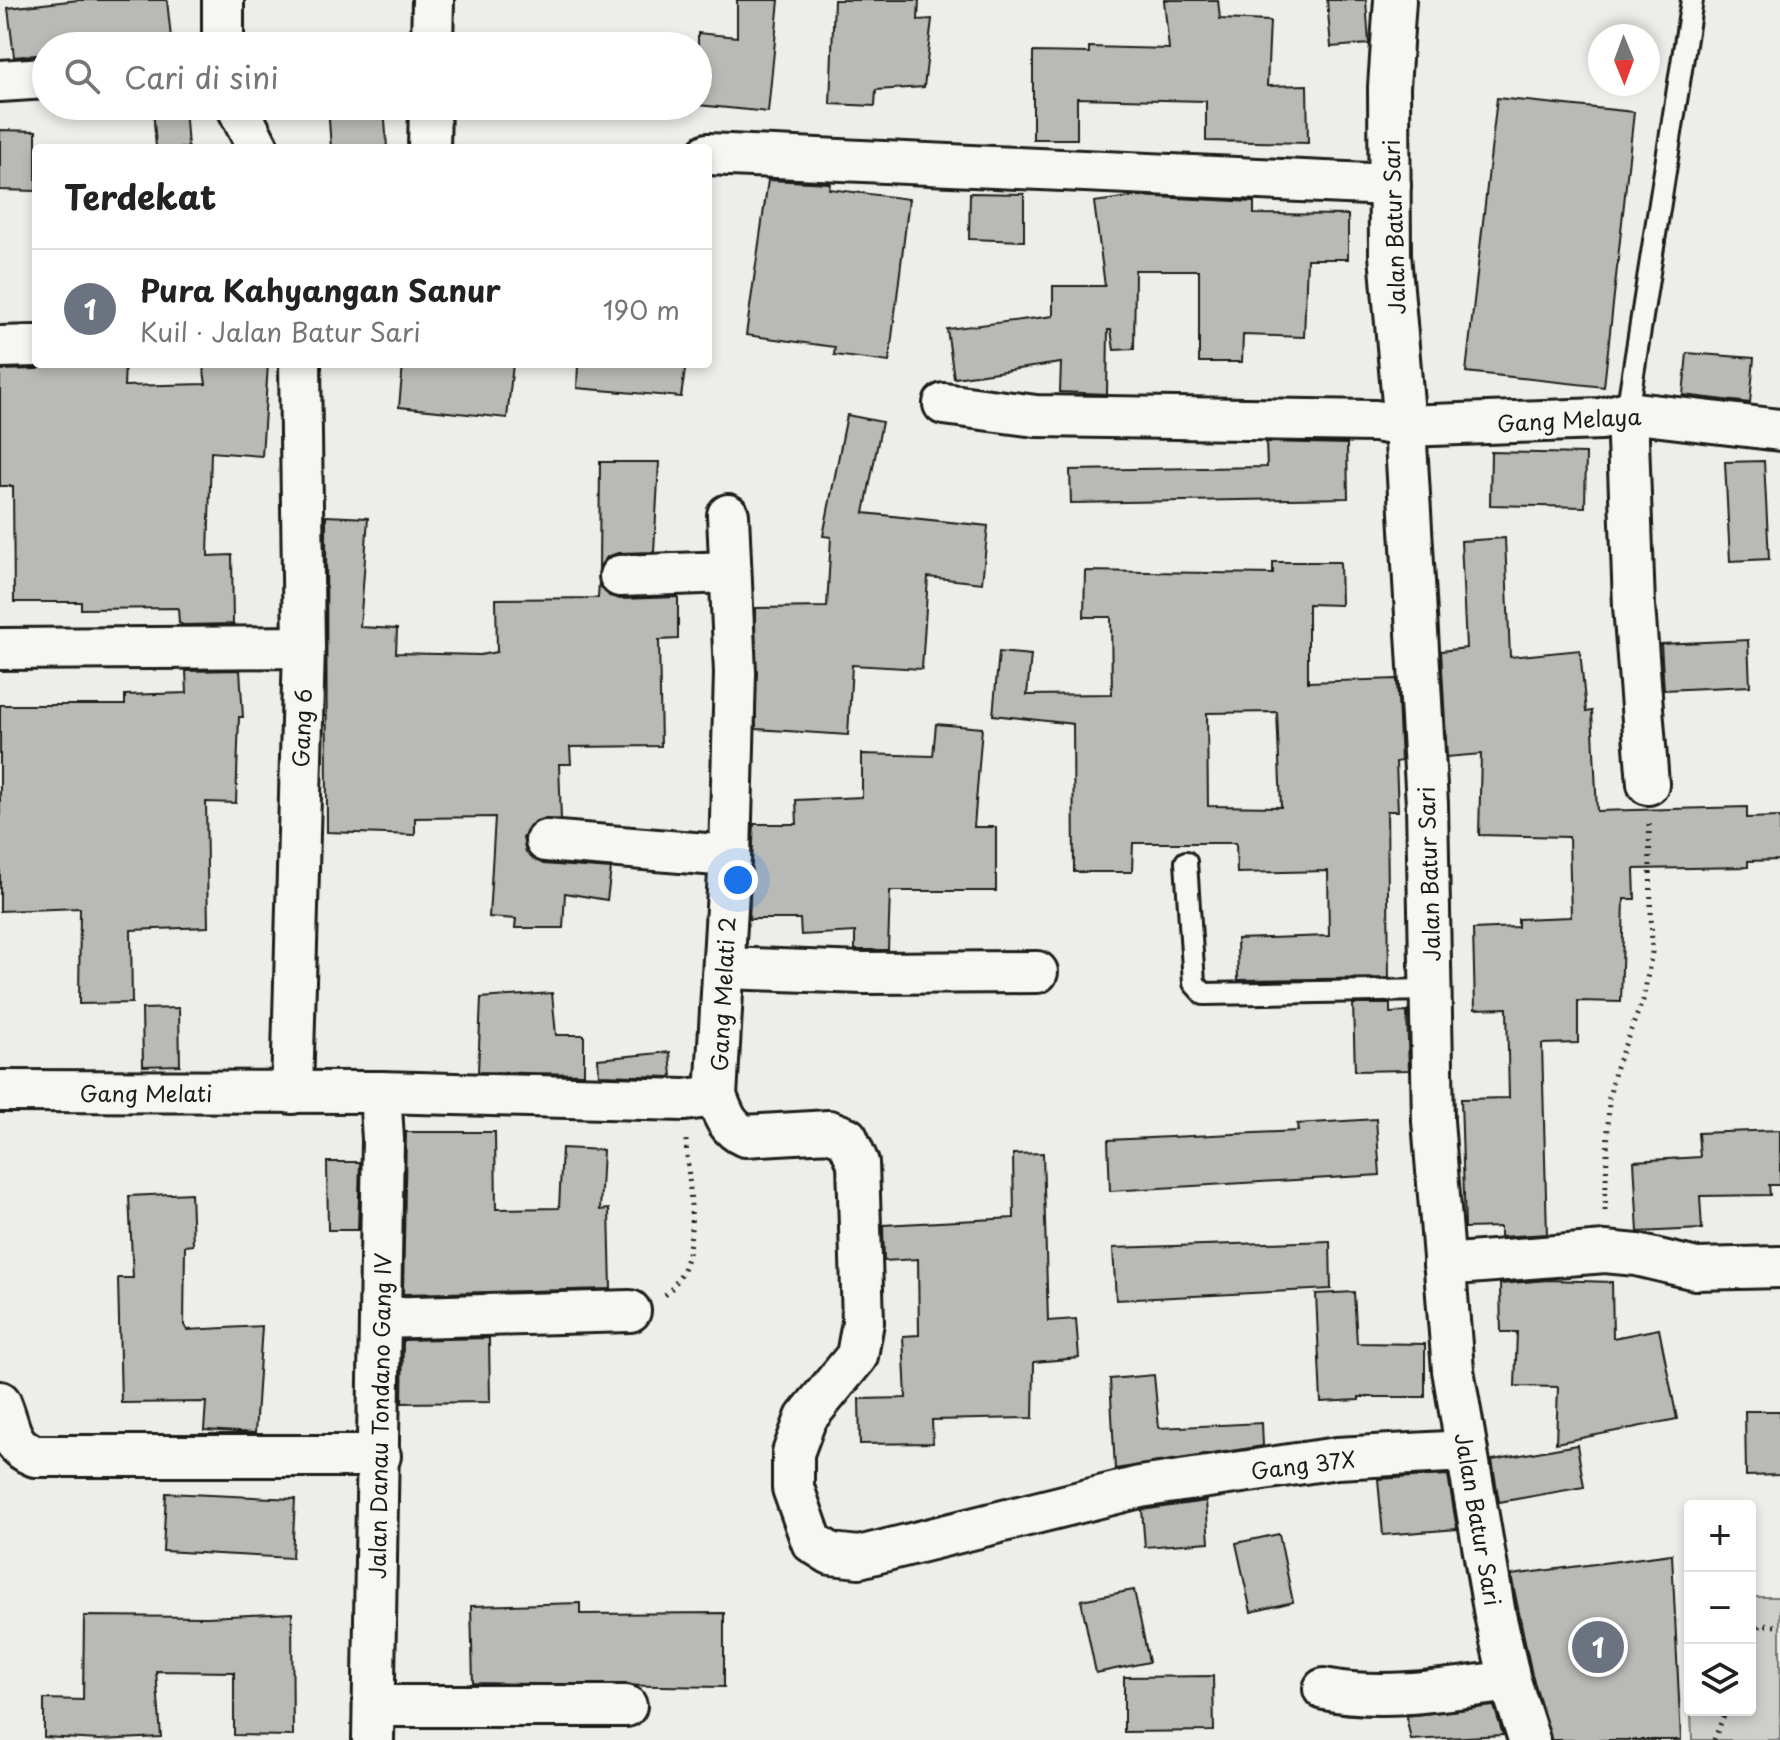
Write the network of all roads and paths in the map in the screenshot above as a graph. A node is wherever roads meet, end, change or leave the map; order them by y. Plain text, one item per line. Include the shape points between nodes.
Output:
1 (223, 0) edge
2 (433, 0) edge
3 (1395, 0) edge
4 (1692, 0) edge
5 (223, 32) edge
6 (432, 32) edge
7 (32, 79) edge
8 (0, 81) edge
9 (244, 120) edge
10 (430, 120) edge
11 (256, 144) edge
12 (429, 144) edge
13 (712, 154) edge
14 (1390, 185) junction
15 (32, 346) edge
16 (0, 347) edge
17 (300, 368) edge
18 (944, 404) dead end
19 (1627, 412) junction
20 (1405, 426) junction
21 (1780, 430) edge
22 (728, 515) dead end
23 (730, 572) junction
24 (620, 576) dead end
25 (304, 647) junction
26 (0, 649) edge
27 (1648, 784) joint
28 (546, 841) dead end
29 (730, 856) junction
30 (1186, 862) dead end
31 (724, 968) junction
32 (1037, 972) dead end
33 (1431, 990) junction
34 (0, 1091) edge
35 (380, 1092) junction
36 (292, 1093) junction
37 (700, 1098) junction
38 (1605, 1252) junction
39 (1444, 1265) junction
40 (1780, 1267) edge
41 (630, 1311) joint
42 (380, 1318) junction
43 (0, 1402) edge
44 (1466, 1451) junction
45 (380, 1456) junction
46 (1780, 1626) edge
47 (1752, 1644) edge
48 (1510, 1681) junction
49 (1324, 1689) dead end
50 (626, 1706) dead end
51 (1724, 1716) edge
52 (374, 1723) edge
53 (1529, 1740) edge
54 (1714, 1740) edge

1 - 5 street
2 - 6 street
3 - 14 street, Jalan Batur Sari
4 - 19 lane
7 - 8 street
9 - 11 street
10 - 12 street
13 - 14 street
14 - 20 street, Jalan Batur Sari via 1390,255
15 - 16 street
17 - 25 street, Gang 6
18 - 20 street, Gang Melaya via 1036,416 1375,421
19 - 20 street, Gang Melaya via 1601,419
19 - 21 street, Gang Melaya
19 - 27 street
20 - 33 street, Jalan Batur Sari via 1429,849
22 - 23 street, Gang Melati 2
23 - 24 street
23 - 29 street, Gang Melati 2 via 735,673
25 - 26 street
25 - 36 street, Gang 6
27 - 38 path via 1652,952 1643,1000 1609,1098
28 - 29 street
29 - 31 street, Gang Melati 2
30 - 33 lane via 1194,983 1204,994
31 - 32 street
31 - 37 street, Gang Melati 2
33 - 39 street, Jalan Batur Sari via 1433,1121
34 - 36 street, Gang Melati
35 - 36 street
35 - 37 street
35 - 42 street, Jalan Danau Tondano Gang IV
37 - 41 path via 686,1264 674,1287
37 - 44 street, Gang 37X via 745,1136 829,1131 847,1138 858,1163 863,1322 857,1356 806,1418 793,1453 793,1488 812,1542 831,1554 859,1557 1140,1487 1337,1458
38 - 39 street
38 - 40 street via 1696,1269
39 - 44 street, Jalan Batur Sari
41 - 42 street
42 - 45 street, Jalan Danau Tondano Gang IV
43 - 45 street via 10,1438 35,1456
44 - 48 street, Jalan Batur Sari
45 - 52 street, Jalan Danau Tondano Gang IV
46 - 47 path via 1760,1625
48 - 49 street via 1366,1694
48 - 53 street, Jalan Batur Sari
50 - 52 street
51 - 54 path

